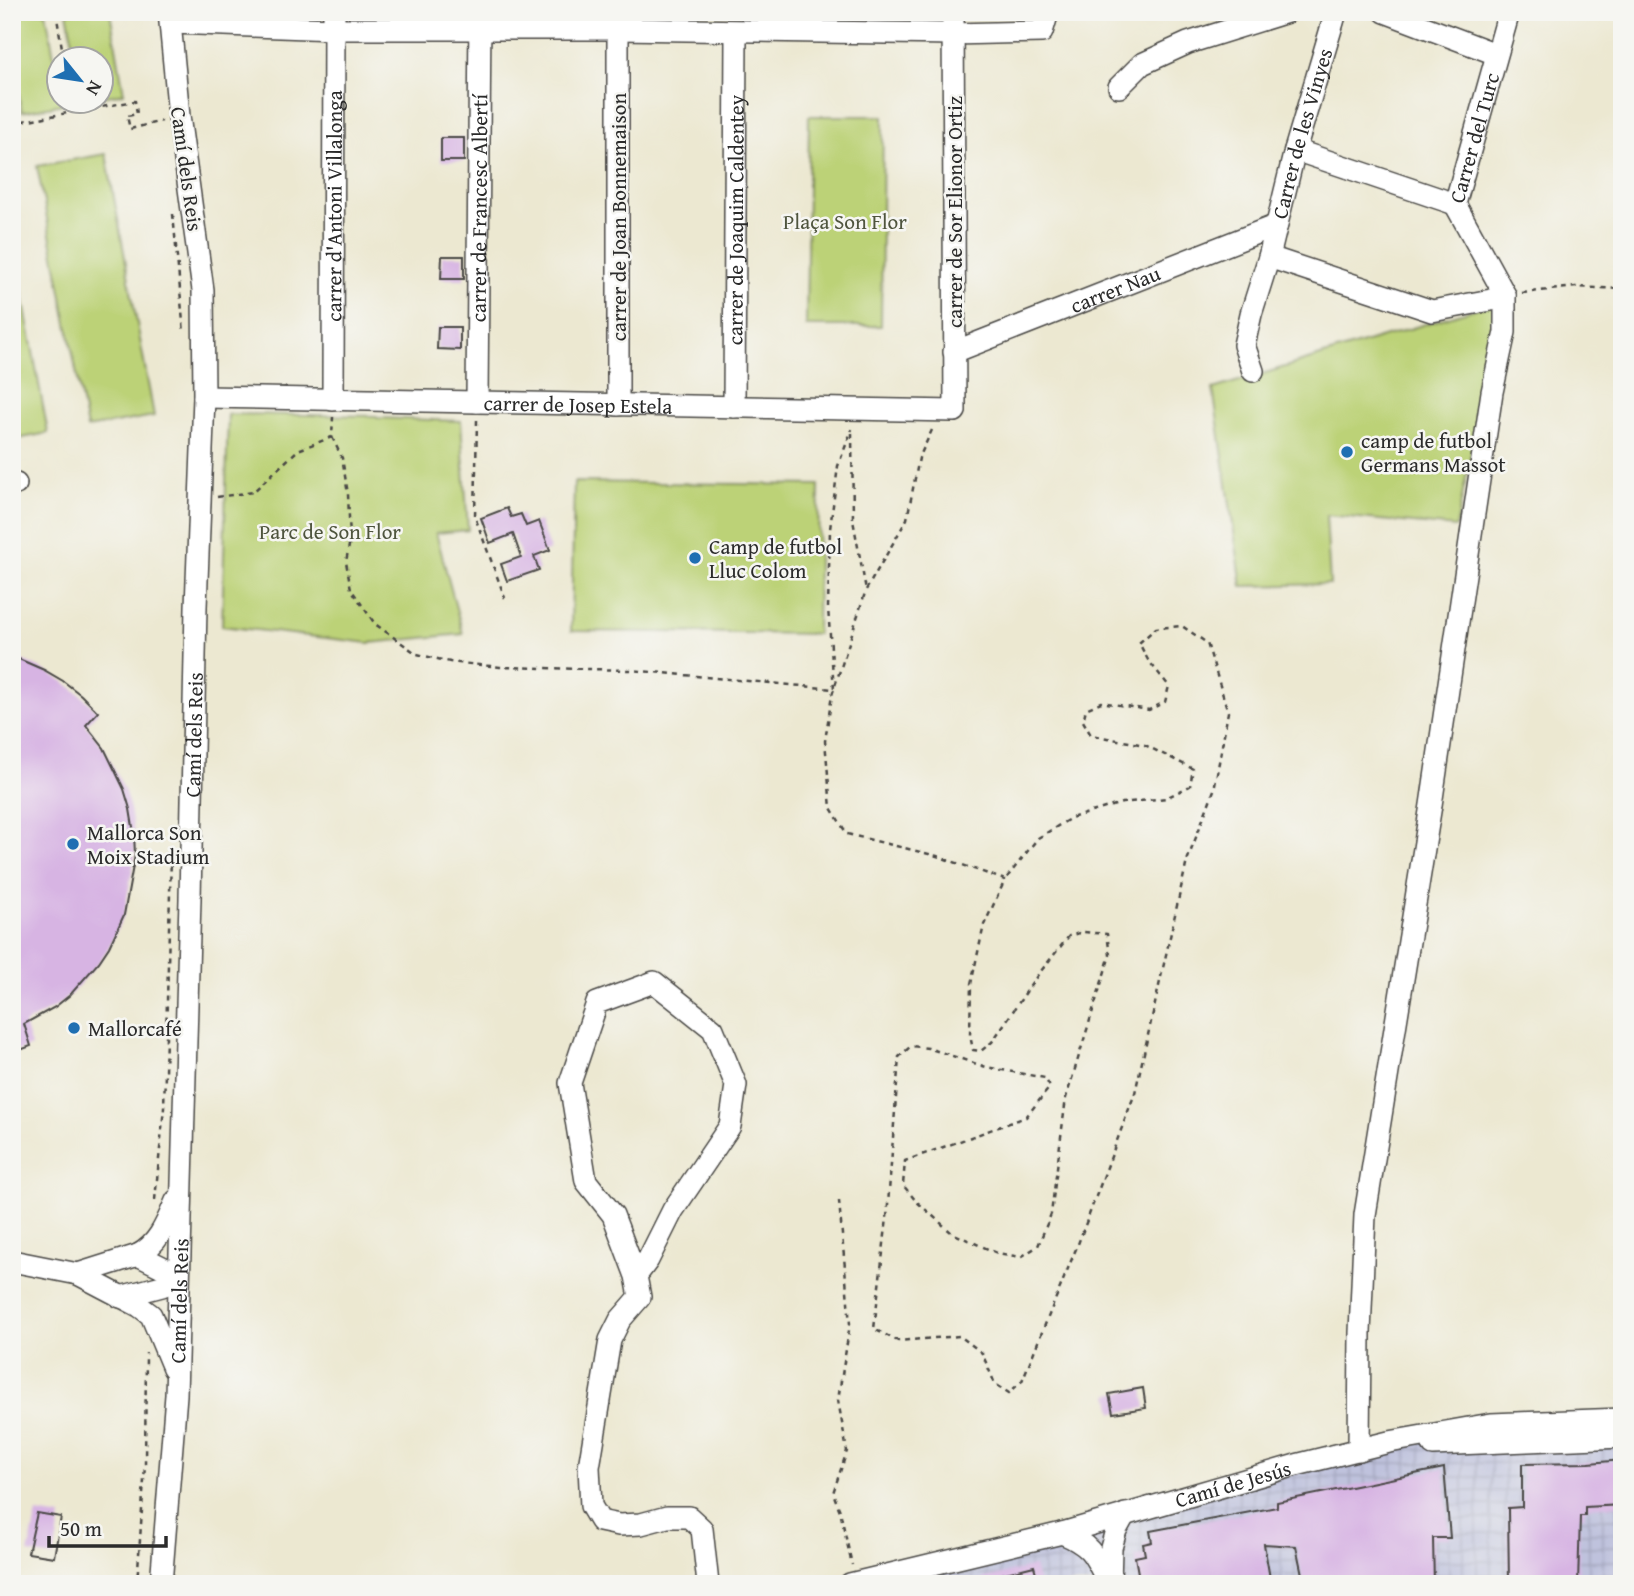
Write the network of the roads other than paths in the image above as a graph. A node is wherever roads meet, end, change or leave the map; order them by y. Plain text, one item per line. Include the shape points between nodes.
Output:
1 (953, 12) edge
2 (1287, 12) edge
3 (1336, 12) edge
4 (1385, 12) edge
5 (1509, 12) edge
6 (170, 18) edge
7 (334, 21) edge
8 (480, 21) edge
9 (1045, 22) edge
10 (618, 29) junction
11 (736, 32) junction
12 (953, 34) junction
13 (1496, 54) junction
14 (1119, 88) dead end
15 (1295, 150) junction
16 (1455, 204) junction
17 (1277, 225) junction
18 (1269, 257) junction
19 (1504, 295) junction
20 (954, 352) junction
21 (1253, 371) dead end
22 (204, 397) junction
23 (333, 400) junction
24 (477, 402) junction
25 (618, 405) junction
26 (734, 407) junction
27 (948, 411) joint
28 (182, 1186) junction
29 (138, 1255) junction
30 (12, 1261) edge
31 (78, 1274) junction
32 (636, 1276) junction
33 (179, 1279) junction
34 (120, 1297) junction
35 (176, 1377) junction
36 (1622, 1419) edge
37 (1622, 1437) edge
38 (1389, 1442) junction
39 (1359, 1450) junction
40 (1125, 1514) junction
41 (1062, 1533) junction
42 (853, 1583) edge
43 (161, 1584) edge
44 (708, 1584) edge
45 (1110, 1584) edge

1 - 12 street, carrer de Sor Elionor Ortiz
2 - 14 street via 1188,43 1142,64
3 - 15 street, Carrer de les Vinyes
4 - 13 street
5 - 13 street, Carrer del Turc
6 - 7 street
6 - 22 street, Camí dels Reis via 203,290
7 - 8 street
7 - 23 street, carrer d'Antoni Villalonga
8 - 10 street
8 - 24 street, carrer de Francesc Albertí
9 - 12 street
10 - 11 street
10 - 25 street, carrer de Joan Bonnemaison
11 - 12 street
11 - 26 street, carrer de Joaquim Caldentey
12 - 20 street, carrer de Sor Elionor Ortiz
13 - 16 street, Carrer del Turc
15 - 16 street
15 - 17 street, Carrer de les Vinyes
16 - 19 street, Carrer del Turc
17 - 18 street, Carrer de les Vinyes
17 - 20 street, carrer Nau
18 - 19 street via 1432,311
18 - 21 street via 1244,345
19 - 39 street via 1504,332 1365,1215
20 - 27 street, carrer de Sor Elionor Ortiz
22 - 23 street, carrer de Josep Estela
22 - 28 street, Camí dels Reis
23 - 24 street, carrer de Josep Estela
24 - 25 street, carrer de Josep Estela
25 - 26 street, carrer de Josep Estela
26 - 27 street, carrer de Josep Estela via 849,419
28 - 29 street via 165,1227 148,1250
28 - 33 street, Camí dels Reis
29 - 31 street
29 - 33 street
30 - 31 street
31 - 34 street
32 - 32 street via 673,1210 730,1126 736,1085 713,1028 654,982 597,1003 570,1083 586,1181 613,1215
32 - 44 street via 640,1297 610,1340 589,1467 591,1506 600,1521 619,1525 689,1517 702,1529
33 - 34 street
33 - 35 street, Camí dels Reis
34 - 35 street via 151,1315
35 - 43 street, Camí dels Reis
36 - 38 street, Camí de Jesús via 1491,1424
37 - 38 street via 1418,1446
38 - 39 street, Camí de Jesús
39 - 40 street, Camí de Jesús
40 - 41 street, Camí de Jesús
40 - 45 street via 1111,1548
41 - 42 street, Camí de Jesús
41 - 45 street via 1094,1553

